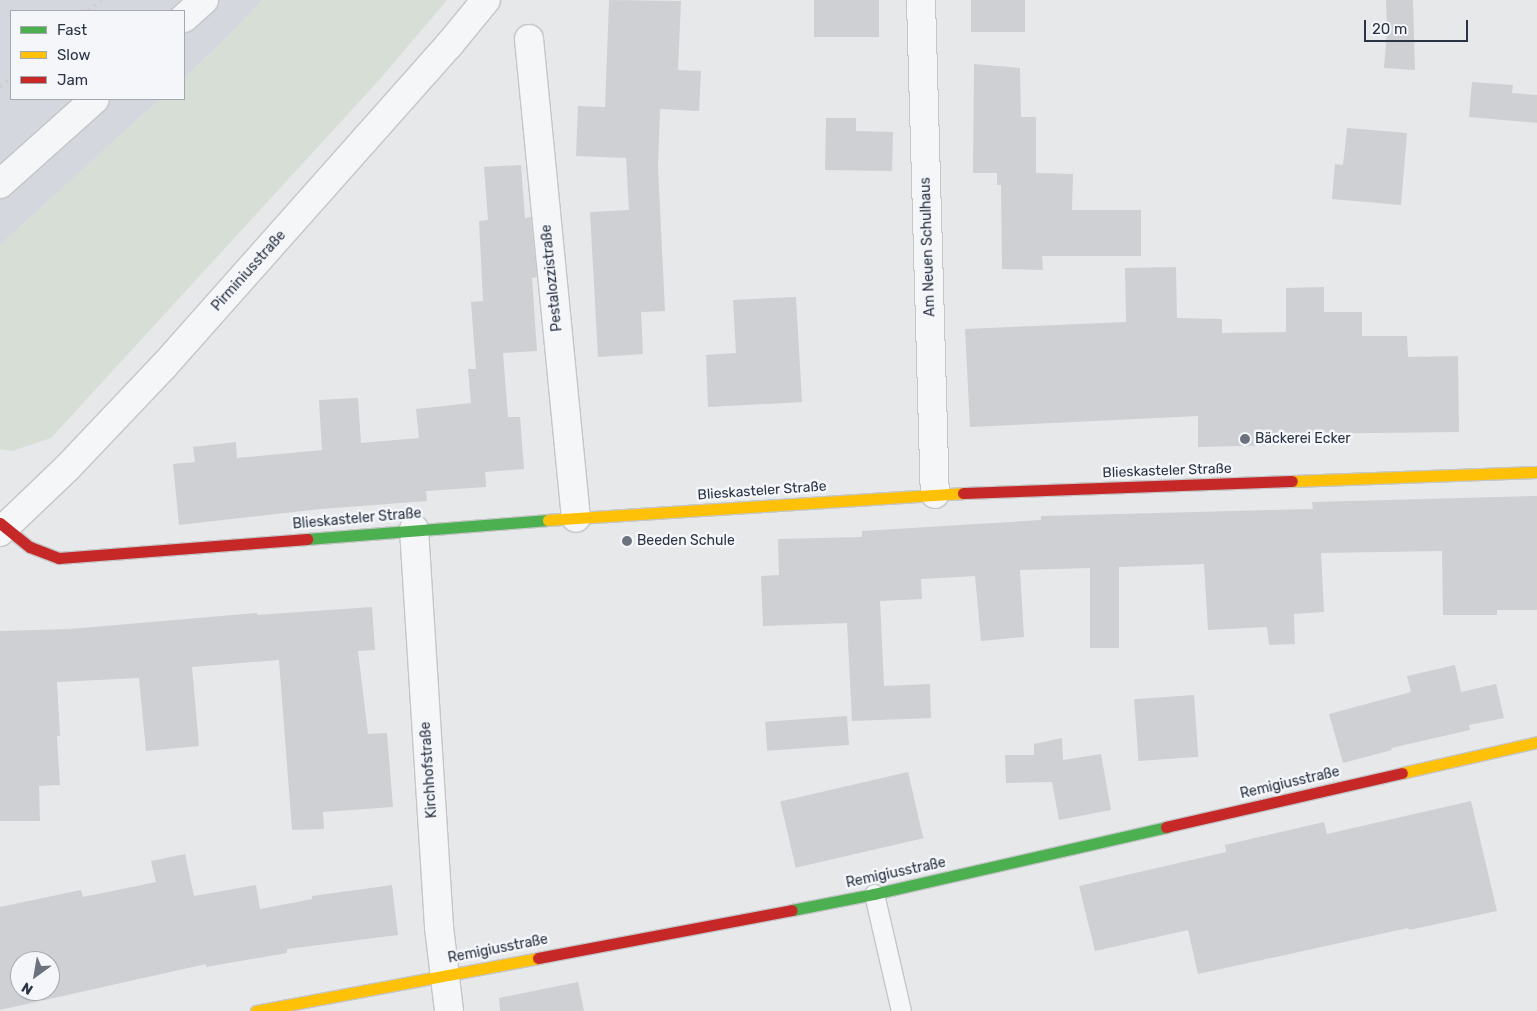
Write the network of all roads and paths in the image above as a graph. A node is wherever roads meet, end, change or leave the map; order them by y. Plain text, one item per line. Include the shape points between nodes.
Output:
1 (204, 0) edge
2 (486, 0) edge
3 (921, 0) edge
4 (185, 17) edge
5 (529, 39) dead end
6 (94, 100) edge
7 (0, 184) edge
8 (1537, 472) edge
9 (935, 494) junction
10 (576, 518) junction
11 (2, 528) edge
12 (414, 530) junction
13 (1537, 742) edge
14 (874, 894) junction
15 (444, 975) junction
16 (256, 1011) edge
17 (449, 1011) edge
18 (901, 1011) edge

1 - 4 street
2 - 11 street, Pirminiusstraße via 164,367 68,467
3 - 9 street, Am Neuen Schulhaus
5 - 10 street, Pestalozzistraße
6 - 7 street
8 - 9 street, Blieskasteler Straße
9 - 10 street, Blieskasteler Straße
10 - 12 street, Blieskasteler Straße
11 - 12 street, Blieskasteler Straße via 30,547 59,558
12 - 15 street, Kirchhofstraße via 438,927
13 - 14 street, Remigiusstraße
14 - 15 street, Remigiusstraße
14 - 18 lane
15 - 16 street, Remigiusstraße
15 - 17 street, Kirchhofstraße

